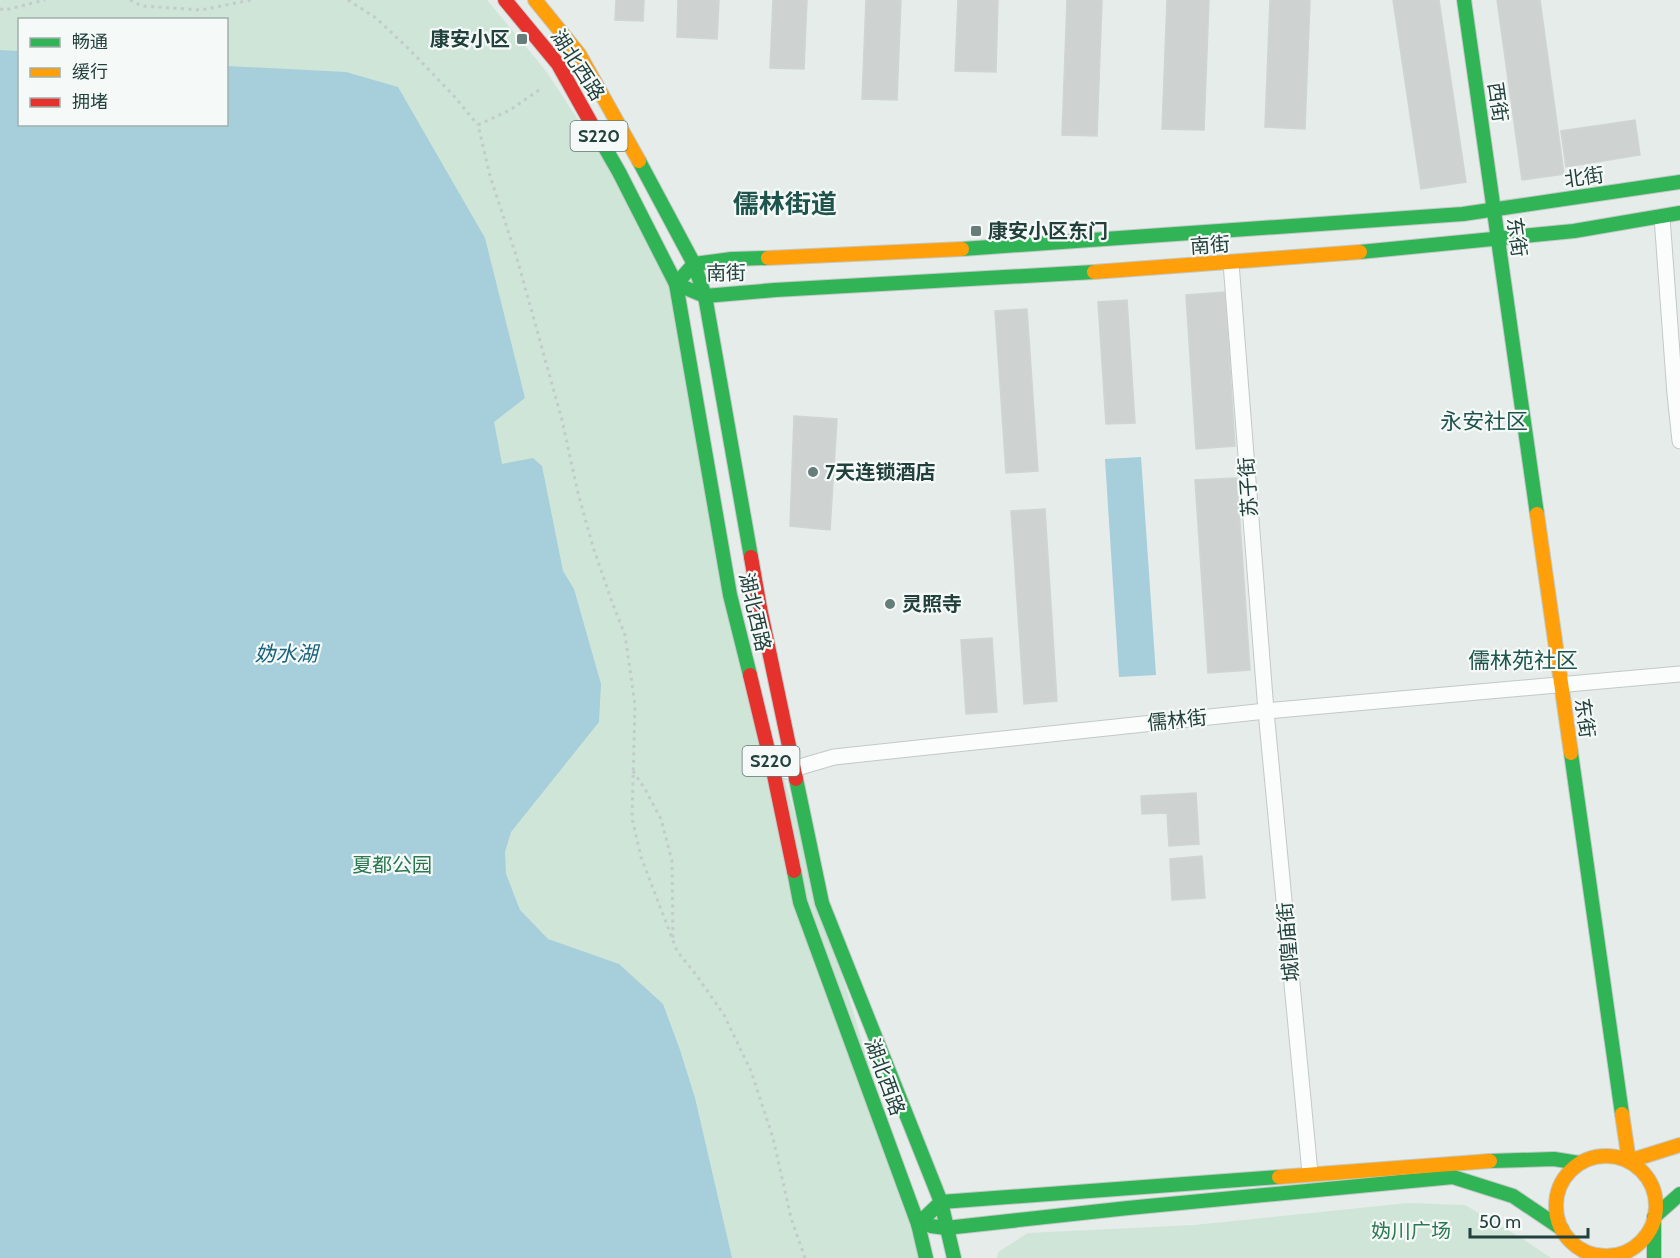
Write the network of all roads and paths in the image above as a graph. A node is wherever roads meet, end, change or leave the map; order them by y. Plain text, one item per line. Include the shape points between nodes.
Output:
1 (45, 0) edge
2 (130, 0) edge
3 (251, 0) edge
4 (348, 0) edge
5 (505, 0) edge
6 (535, 0) edge
7 (1464, 0) edge
8 (0, 9) edge
9 (539, 90) dead end
10 (478, 125) junction
11 (1680, 182) edge
12 (1493, 210) junction
13 (1680, 213) edge
14 (1662, 217) junction
15 (1497, 239) junction
16 (1231, 263) junction
17 (694, 264) junction
18 (676, 284) junction
19 (705, 296) junction
20 (1680, 441) edge
21 (1680, 674) edge
22 (1561, 685) junction
23 (1266, 711) junction
24 (795, 769) junction
25 (633, 770) junction
26 (774, 775) junction
27 (673, 939) junction
28 (1680, 1145) edge
29 (1629, 1161) junction
30 (1579, 1163) junction
31 (1310, 1173) junction
32 (1680, 1194) edge
33 (941, 1202) junction
34 (1654, 1217) junction
35 (918, 1224) junction
36 (946, 1228) junction
37 (1562, 1229) junction
38 (1615, 1257) edge
39 (805, 1258) edge
40 (926, 1258) edge
41 (954, 1258) edge
42 (1654, 1258) edge

1 - 8 path
2 - 3 path via 142,6 201,9
4 - 10 path via 376,18 409,49
5 - 18 street, 湖北西路 / S220 via 558,64
6 - 17 street, 湖北西路 / S220 via 579,54
7 - 12 street, 西街
9 - 10 path
10 - 25 path via 562,420 593,547 626,635 635,705
11 - 12 street, 北街
12 - 15 street, 东街
12 - 17 street, 南街 via 1193,234
13 - 14 street
14 - 15 street
14 - 20 street
15 - 16 street, 南街
15 - 22 street, 东街
16 - 19 street, 南街
16 - 23 street, 苏子街
17 - 18 street, 南街
17 - 19 street, 湖北西路 / S220
18 - 19 street, 南街
18 - 26 street, 湖北西路 / S220 via 730,595
19 - 24 street, 湖北西路 / S220 via 760,608
21 - 22 street, 儒林街
22 - 23 street, 儒林街
22 - 29 street, 东街
23 - 24 street, 儒林街 via 834,757
23 - 31 street, 城隍庙街
24 - 26 street, 儒林街
24 - 33 street, 湖北西路 / S220 via 822,903
25 - 27 path via 632,818 641,857
25 - 27 path via 661,819 672,861
26 - 35 street, 湖北西路 / S220 via 800,903
27 - 39 path via 677,951 724,1015 751,1071
28 - 29 street
29 - 30 street via 1597,1156
29 - 34 street via 1648,1179 1655,1197
30 - 31 street via 1554,1159 1473,1162
30 - 37 street via 1565,1177 1557,1195 1556,1214
31 - 33 street
32 - 34 street
33 - 35 street
33 - 36 street, 湖北西路 / S220
34 - 38 street via 1647,1235
34 - 42 street
35 - 36 street
35 - 40 street, 湖北西路 / S220
36 - 37 street via 1453,1177 1514,1196
36 - 41 street, 湖北西路 / S220
37 - 38 street via 1576,1247 1595,1255

